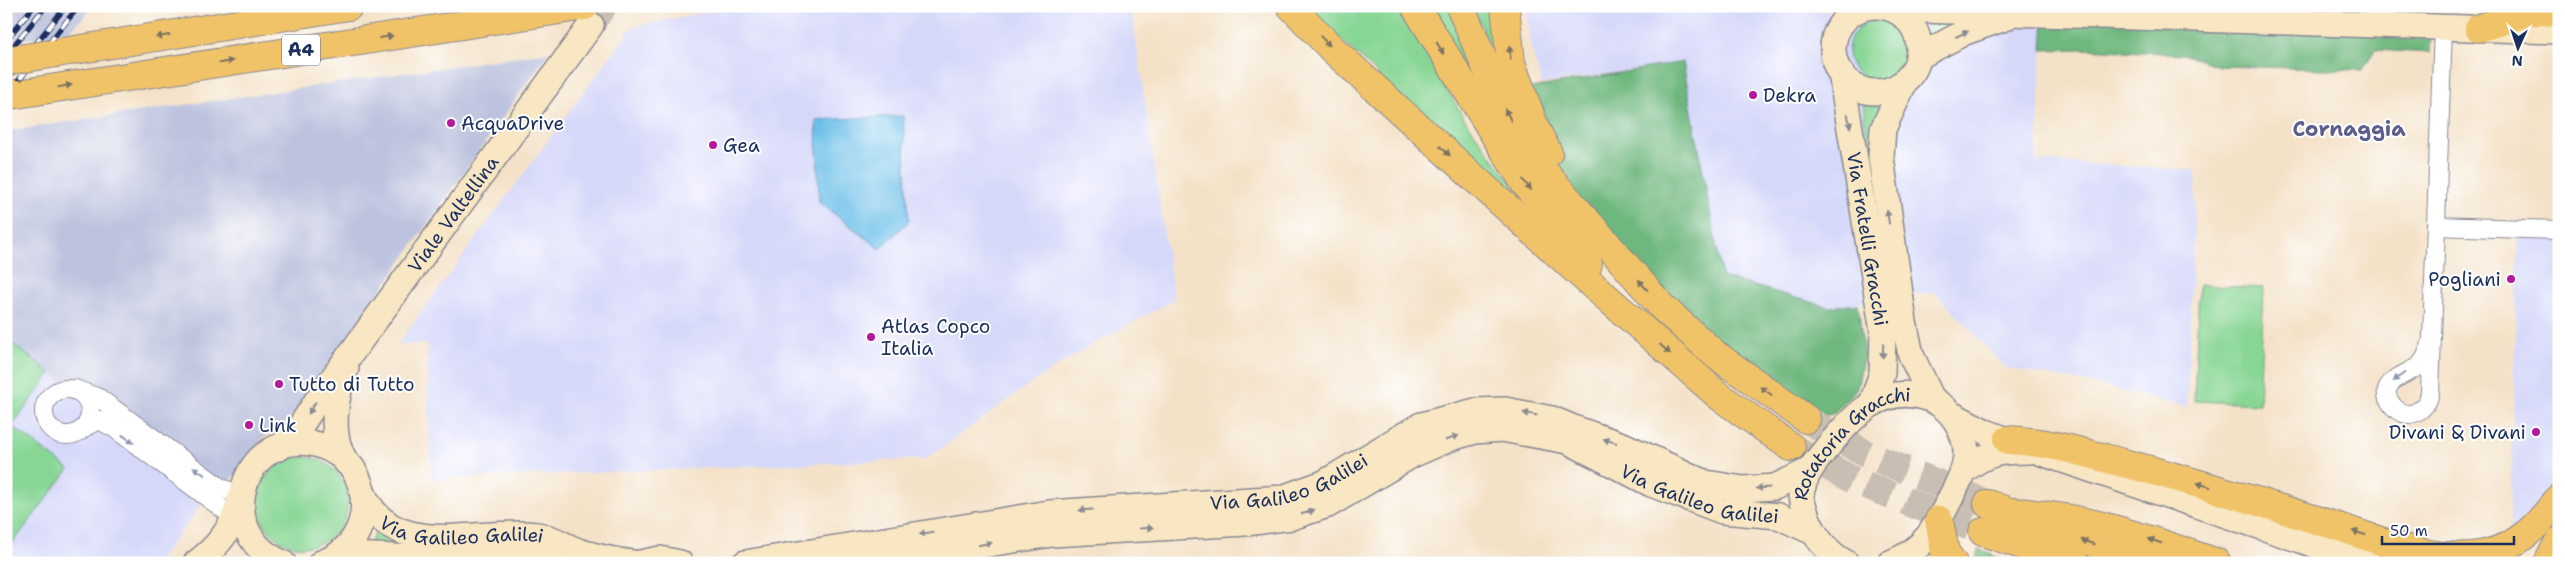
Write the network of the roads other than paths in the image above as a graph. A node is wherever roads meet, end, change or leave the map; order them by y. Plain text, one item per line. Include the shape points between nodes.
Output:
1 (349, 6) edge
2 (1291, 6) edge
3 (1415, 6) edge
4 (1460, 6) edge
5 (1505, 6) edge
6 (1892, 9) junction
7 (2559, 12) edge
8 (2018, 14) junction
9 (588, 16) edge
10 (2443, 28) junction
11 (2479, 28) junction
12 (2559, 31) edge
13 (1918, 57) junction
14 (6, 61) edge
15 (1841, 73) junction
16 (1905, 81) junction
17 (12, 94) edge
18 (1578, 210) junction
19 (2436, 226) junction
20 (2559, 230) edge
21 (1629, 316) junction
22 (2431, 344) dead end
23 (352, 355) junction
24 (75, 389) junction
25 (1872, 403) junction
26 (1942, 406) junction
27 (1806, 419) tunnel mouth
28 (85, 426) junction
29 (2008, 440) junction
30 (1792, 447) tunnel mouth
31 (279, 448) junction
32 (2036, 451) junction
33 (347, 463) junction
34 (1966, 469) junction
35 (1808, 471) junction
36 (362, 491) junction
37 (2559, 498) edge
38 (240, 512) junction
39 (1939, 520) junction
40 (1811, 531) junction
41 (2559, 541) edge
42 (323, 562) edge
43 (196, 563) edge
44 (283, 563) edge
45 (553, 563) edge
46 (633, 563) edge
47 (640, 563) edge
48 (680, 563) edge
49 (745, 563) edge
50 (868, 563) edge
51 (1846, 563) edge
52 (1890, 563) edge
53 (1953, 563) edge
54 (2044, 563) edge
55 (2075, 563) edge
56 (2150, 563) edge
57 (2217, 563) edge
58 (2369, 563) edge
59 (2548, 563) edge

1 -> 14 highway, A4, bridge
2 -> 21 highway via 1332,49
3 -> 21 highway via 1524,182
18 -> 4 highway via 1534,159 1506,113
18 -> 5 highway via 1535,128 1512,63
6 - 8 main road
6 - 13 main road via 1914,29 1919,43
6 - 15 main road via 1879,6 1864,8 1850,15 1841,25 1834,50
7 - 11 highway via 2532,11
8 - 10 main road
13 -> 8 main road via 1965,32
17 -> 9 highway, A4
9 - 23 main road, Viale Valtellina
10 - 11 main road
10 - 19 street
11 - 12 main road
13 - 16 main road
15 - 16 main road via 1852,84 1868,91 1888,90
15 -> 25 main road, Via Fratelli Gracchi via 1883,332 1882,373
26 -> 16 main road, Via Fratelli Gracchi via 1912,355 1904,322 1881,157 1883,129
27 -> 18 highway via 1716,355 1662,307
19 - 20 street
19 - 22 street
21 -> 30 highway via 1719,396
23 -> 31 main road, Viale Valtellina via 322,392 296,433
23 - 33 main road, Viale Valtellina via 340,384 336,417 338,445
24 - 28 street via 82,393 90,406 90,420
24 - 28 street via 67,388 52,394 44,408 44,416 52,430 58,433 73,434
38 -> 24 street via 221,488 99,398
25 - 26 main road, Rotatoria Gracchi via 1894,394 1911,393
25 - 35 main road, Rotatoria Gracchi via 1848,422
26 - 29 main road
26 - 34 main road, Rotatoria Gracchi via 1961,430 1966,448
28 -> 38 street via 98,420 114,428
29 - 32 main road
37 -> 29 highway via 2538,526 2518,540 2485,554 2459,556 2409,550 2180,478 2043,442
31 - 33 main road via 300,443 316,444 334,452
31 - 38 main road via 255,464 247,476
32 - 34 main road via 2007,451 1982,457
32 - 58 main road
33 - 36 main road, Via Galileo Galilei
34 - 39 main road
35 - 40 main road, Rotatoria Gracchi via 1801,497
35 -> 49 main road, Via Galileo Galilei via 1775,487 1743,489 1706,483 1625,446 1552,419 1505,410 1475,411 1421,425 1324,483 1282,498 1048,513
36 - 42 main road via 363,512 356,534 342,551
36 - 46 main road, Via Galileo Galilei via 368,503 386,522 411,535 438,538 539,535 580,552
38 - 43 main road via 213,550
38 - 44 main road via 258,547
39 - 52 main road via 1920,547
39 - 53 highway via 1945,552
50 -> 40 main road, Via Galileo Galilei via 1052,534 1246,523 1292,517 1328,505 1412,455 1451,438 1476,431 1502,429 1568,441 1652,484 1722,510 1778,516
40 - 51 main road, Rotatoria Gracchi via 1830,552
41 - 59 highway
42 - 45 main road, Via Galileo Galilei via 351,555 416,558 505,553 534,556
47 - 48 main road via 660,559
54 - 55 highway via 1995,536
56 - 57 highway via 2000,508 2104,525

